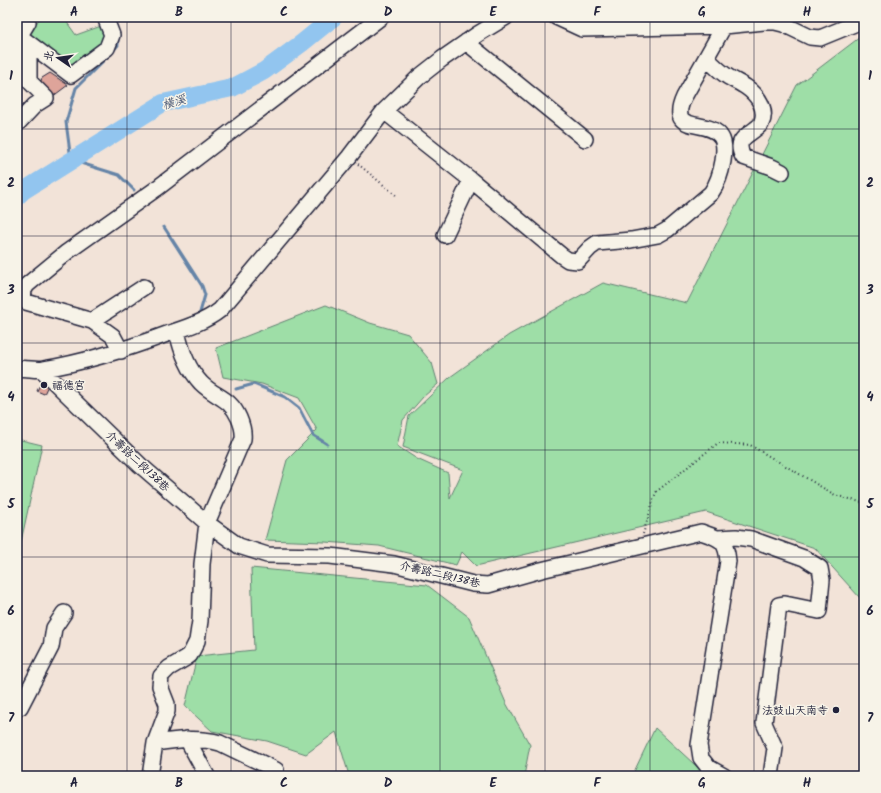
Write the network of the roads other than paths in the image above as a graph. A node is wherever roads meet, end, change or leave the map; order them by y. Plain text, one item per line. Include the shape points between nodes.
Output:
1 (20, 17) edge
2 (105, 17) edge
3 (381, 17) edge
4 (506, 17) edge
5 (556, 17) edge
6 (856, 20) edge
7 (684, 22) edge
8 (724, 26) junction
9 (22, 38) junction
10 (466, 42) junction
11 (706, 58) junction
12 (384, 111) junction
13 (17, 124) edge
14 (585, 139) dead end
15 (782, 172) dead end
16 (471, 180) junction
17 (445, 235) dead end
18 (144, 287) dead end
19 (92, 321) junction
20 (177, 331) junction
21 (121, 351) junction
22 (17, 369) edge
23 (42, 370) junction
24 (207, 523) junction
25 (718, 538) junction
26 (64, 613) dead end
27 (17, 708) edge
28 (187, 739) junction
29 (154, 743) junction
30 (276, 770) dead end
31 (150, 776) edge
32 (207, 776) edge
33 (724, 776) edge
34 (771, 776) edge

1 - 9 street via 28,22 22,32
2 - 9 street via 112,35 107,48 70,75
3 - 19 street via 156,190 67,252 24,290 23,299 26,302
4 - 10 street
5 - 7 street via 582,30
6 - 8 street via 820,38 810,37 775,22
7 - 8 street
8 - 11 street
9 - 13 street via 23,49 29,56 29,81 46,98 35,105
10 - 12 street via 419,77
10 - 14 street
11 - 15 street via 728,77 748,88 763,108 761,124 742,139 740,152 743,157
11 - 16 street via 684,97 679,112 684,121 710,129 722,137 724,155 721,170 711,193 667,230 631,240 597,243 578,261 568,260
12 - 16 street
12 - 20 street via 349,157 220,310 207,319
16 - 17 street
18 - 19 street
19 - 21 street via 113,336
20 - 21 street
20 - 24 street via 183,356 196,376 206,387 232,405 244,432 244,439
21 - 23 street
22 - 23 street
23 - 24 street, 介壽路二段138巷 via 140,465
24 - 25 street, 介壽路二段138巷 via 239,546 266,555 330,556 394,564 473,584 488,585 701,532
24 - 29 street via 197,642 186,658 161,676 160,686 167,711
25 - 33 street via 727,548 728,561 699,744 701,758 708,767
25 - 34 street, 介壽路二段138巷 via 751,539 804,558 820,568 822,580 819,611 779,605 764,723 775,748
26 - 27 street via 54,628 51,647 20,707
28 - 29 street
28 - 30 street via 220,743
28 - 32 street
29 - 31 street

